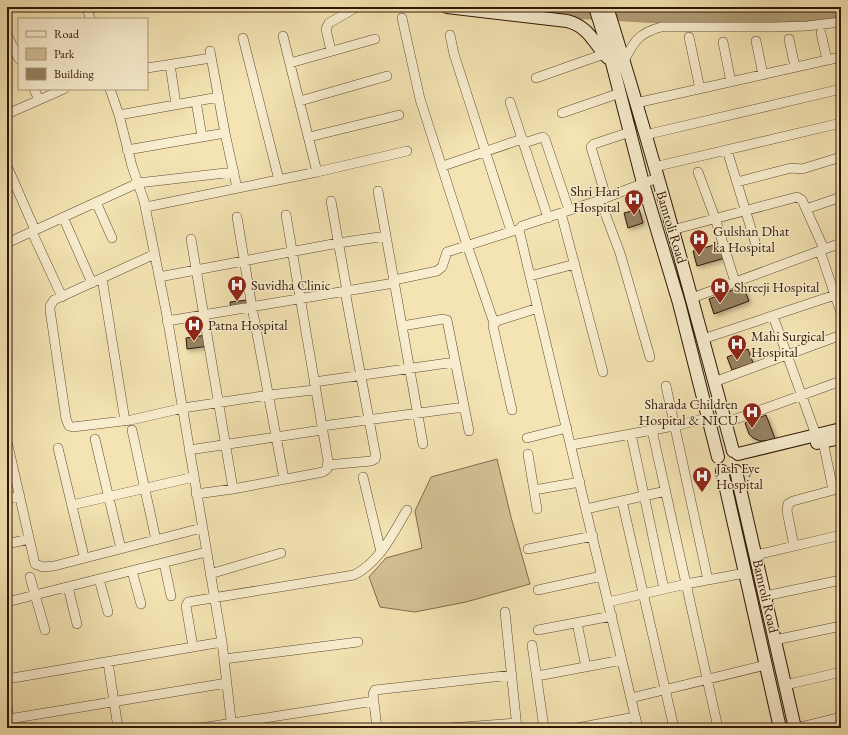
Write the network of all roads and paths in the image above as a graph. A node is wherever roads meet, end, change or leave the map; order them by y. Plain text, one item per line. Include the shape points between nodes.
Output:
1 (87, 7) edge
2 (357, 7) edge
3 (447, 7) edge
4 (595, 7) edge
5 (608, 7) edge
6 (90, 18) edge
7 (402, 18) dead end
8 (841, 22) edge
9 (821, 33) dead end
10 (7, 35) edge
11 (450, 35) dead end
12 (283, 36) dead end
13 (689, 36) dead end
14 (243, 38) dead end
15 (375, 39) dead end
16 (789, 39) dead end
17 (756, 41) dead end
18 (723, 42) dead end
19 (332, 51) junction
20 (18, 57) edge
21 (609, 57) junction
22 (841, 57) edge
23 (623, 58) junction
24 (827, 60) junction
25 (290, 63) junction
26 (170, 64) junction
27 (795, 67) junction
28 (148, 68) edge
29 (763, 74) junction
30 (387, 76) dead end
31 (536, 78) dead end
32 (731, 82) junction
33 (700, 89) junction
34 (841, 89) edge
35 (34, 90) edge
36 (62, 90) edge
37 (110, 90) edge
38 (620, 93) junction
39 (219, 97) junction
40 (39, 100) junction
41 (196, 101) junction
42 (300, 101) junction
43 (510, 102) dead end
44 (636, 103) junction
45 (176, 105) junction
46 (562, 113) dead end
47 (7, 114) edge
48 (119, 115) junction
49 (399, 115) dead end
50 (841, 123) edge
51 (224, 132) junction
52 (630, 132) junction
53 (645, 135) junction
54 (202, 137) junction
55 (309, 137) junction
56 (523, 141) junction
57 (127, 150) junction
58 (727, 150) junction
59 (407, 151) dead end
60 (486, 151) junction
61 (841, 157) edge
62 (7, 166) edge
63 (443, 166) junction
64 (234, 172) junction
65 (317, 172) junction
66 (656, 172) junction
67 (698, 172) dead end
68 (279, 180) junction
69 (737, 182) junction
70 (138, 183) junction
71 (643, 183) junction
72 (237, 188) junction
73 (378, 190) dead end
74 (841, 197) edge
75 (603, 199) junction
76 (331, 201) dead end
77 (96, 202) junction
78 (146, 207) junction
79 (806, 209) junction
80 (746, 211) junction
81 (565, 212) junction
82 (286, 215) dead end
83 (237, 217) dead end
84 (63, 218) junction
85 (548, 218) junction
86 (715, 218) junction
87 (516, 229) junction
88 (672, 230) junction
89 (34, 231) junction
90 (386, 236) junction
91 (112, 238) dead end
92 (191, 239) dead end
93 (7, 243) edge
94 (338, 243) junction
95 (841, 243) edge
96 (467, 245) junction
97 (756, 245) dead end
98 (822, 250) junction
99 (292, 252) junction
100 (155, 254) junction
101 (245, 261) junction
102 (575, 264) junction
103 (196, 270) junction
104 (530, 276) junction
105 (159, 277) junction
106 (102, 278) junction
107 (394, 281) junction
108 (735, 282) junction
109 (92, 283) junction
110 (346, 291) junction
111 (837, 292) edge
112 (62, 297) junction
113 (692, 298) junction
114 (299, 299) junction
115 (252, 307) junction
116 (538, 308) junction
117 (841, 313) edge
118 (204, 315) junction
119 (773, 316) junction
120 (167, 321) junction
121 (494, 323) junction
122 (402, 326) junction
123 (841, 335) edge
124 (703, 339) junction
125 (787, 355) junction
126 (650, 357) dead end
127 (455, 362) junction
128 (409, 368) junction
129 (603, 372) dead end
130 (360, 375) junction
131 (841, 381) edge
132 (714, 382) junction
133 (314, 386) junction
134 (666, 386) dead end
135 (269, 395) junction
136 (801, 395) junction
137 (219, 403) junction
138 (464, 407) junction
139 (183, 408) junction
140 (512, 410) dead end
141 (417, 413) junction
142 (708, 418) junction
143 (369, 420) junction
144 (125, 421) junction
145 (725, 423) junction
146 (674, 426) junction
147 (322, 428) junction
148 (567, 428) junction
149 (841, 429) edge
150 (132, 430) dead end
151 (652, 430) junction
152 (469, 431) dead end
153 (630, 434) junction
154 (276, 437) junction
155 (527, 438) dead end
156 (819, 438) junction
157 (841, 438) edge
158 (95, 439) dead end
159 (7, 444) edge
160 (423, 444) dead end
161 (571, 445) junction
162 (226, 446) junction
163 (58, 448) dead end
164 (189, 450) junction
165 (528, 454) dead end
166 (718, 457) junction
167 (737, 459) junction
168 (327, 465) junction
169 (722, 471) junction
170 (194, 477) junction
171 (363, 477) dead end
172 (284, 479) junction
173 (580, 482) junction
174 (145, 488) junction
175 (233, 489) junction
176 (837, 489) edge
177 (534, 490) junction
178 (666, 491) junction
179 (196, 494) junction
180 (20, 496) junction
181 (108, 496) junction
182 (644, 496) junction
183 (7, 499) edge
184 (622, 501) junction
185 (72, 505) junction
186 (536, 509) dead end
187 (586, 509) junction
188 (407, 510) dead end
189 (202, 528) junction
190 (841, 535) edge
191 (593, 536) junction
192 (29, 539) junction
193 (156, 540) junction
194 (7, 544) edge
195 (794, 546) junction
196 (121, 549) junction
197 (528, 549) dead end
198 (83, 552) dead end
199 (206, 552) junction
200 (381, 552) junction
201 (282, 553) dead end
202 (756, 555) junction
203 (164, 563) junction
204 (132, 571) junction
205 (745, 573) junction
206 (210, 574) junction
207 (602, 576) junction
208 (30, 577) dead end
209 (99, 579) junction
210 (708, 580) junction
211 (841, 580) edge
212 (686, 584) junction
213 (68, 587) junction
214 (664, 589) junction
215 (538, 590) dead end
216 (644, 593) junction
217 (36, 595) junction
218 (171, 596) dead end
219 (765, 596) junction
220 (214, 598) junction
221 (7, 602) edge
222 (608, 602) junction
223 (141, 604) dead end
224 (108, 612) dead end
225 (505, 612) dead end
226 (612, 616) junction
227 (578, 623) junction
228 (77, 624) dead end
229 (841, 626) edge
230 (45, 630) dead end
231 (538, 630) dead end
232 (775, 640) junction
233 (222, 642) junction
234 (358, 642) dead end
235 (532, 645) dead end
236 (193, 647) junction
237 (224, 659) junction
238 (622, 660) junction
239 (108, 662) junction
240 (766, 665) junction
241 (586, 667) junction
242 (841, 672) edge
243 (512, 675) junction
244 (537, 676) junction
245 (7, 679) edge
246 (708, 679) junction
247 (227, 683) junction
248 (785, 685) junction
249 (665, 690) junction
250 (631, 698) junction
251 (374, 701) junction
252 (114, 702) junction
253 (7, 705) edge
254 (635, 717) junction
255 (841, 717) edge
256 (9, 722) edge
257 (232, 725) edge
258 (517, 725) edge
259 (118, 728) edge
260 (201, 728) edge
261 (377, 728) edge
262 (449, 728) edge
263 (544, 728) edge
264 (577, 728) edge
265 (638, 728) edge
266 (674, 728) edge
267 (718, 728) edge
268 (780, 728) edge
269 (796, 728) edge

1 - 6 street
2 - 19 street via 326,26
3 - 21 street via 575,23 582,26
4 - 21 street, Bamroli Road
5 - 23 street, Bamroli Road
7 - 63 street via 420,98
8 - 23 street via 776,27 661,27 650,30 636,40
9 - 24 street
10 - 20 street
11 - 60 street
12 - 25 street
13 - 33 street
14 - 68 street
15 - 19 street
16 - 27 street
17 - 29 street
18 - 32 street
19 - 25 street
21 - 31 street
21 - 38 street, Bamroli Road
22 - 24 street
23 - 44 street, Bamroli Road
24 - 27 street
25 - 42 street
26 - 28 street
26 - 39 street via 211,54
26 - 45 street
27 - 29 street
29 - 32 street
30 - 42 street
32 - 33 street
33 - 44 street
34 - 53 street
35 - 40 street
36 - 40 street
37 - 48 street
38 - 46 street
38 - 52 street, Bamroli Road
39 - 41 street
39 - 51 street
40 - 47 street
41 - 45 street
41 - 54 street
42 - 55 street
43 - 56 street
44 - 53 street, Bamroli Road
45 - 48 street
48 - 57 street
49 - 55 street
50 - 58 street
51 - 54 street
51 - 64 street
52 - 71 street, Bamroli Road
52 - 75 street via 591,147
53 - 66 street, Bamroli Road
54 - 57 street
55 - 65 street
56 - 60 street
56 - 81 street via 543,137
56 - 85 street
57 - 70 street
58 - 66 street
58 - 69 street
59 - 65 street
60 - 63 street
60 - 87 street
61 - 69 street via 802,169 788,168
62 - 89 street
63 - 96 street
64 - 70 street
64 - 72 street
65 - 68 street
66 - 71 street
66 - 88 street, Bamroli Road
67 - 86 street
68 - 72 street
69 - 80 street
70 - 77 street
70 - 78 street
71 - 75 street
71 - 142 street, Bamroli Road via 680,302
72 - 78 street
73 - 90 street
74 - 79 street
75 - 81 street
75 - 126 street
76 - 94 street
77 - 84 street
77 - 91 street
78 - 100 street
79 - 80 street via 802,200 797,197
79 - 98 street
80 - 86 street
80 - 97 street
81 - 85 street
81 - 102 street
82 - 99 street
83 - 101 street
84 - 89 street
84 - 109 street
85 - 87 street
86 - 88 street
86 - 108 street
87 - 96 street
87 - 104 street
88 - 113 street, Bamroli Road
89 - 93 street
89 - 112 street
90 - 94 street
90 - 107 street
92 - 103 street
94 - 99 street
94 - 110 street
95 - 98 street
96 - 107 street via 447,252 442,267 437,271
96 - 121 street
98 - 108 street
98 - 111 street
99 - 101 street
99 - 114 street
100 - 105 street
100 - 106 street
101 - 103 street
101 - 115 street
102 - 104 street
102 - 129 street
103 - 105 street
103 - 118 street
104 - 116 street
105 - 120 street
106 - 109 street
106 - 144 street
107 - 110 street
107 - 122 street
108 - 113 street
109 - 112 street
110 - 114 street
110 - 130 street
111 - 117 street
111 - 119 street
112 - 144 street via 51,303 50,310 69,426
113 - 124 street, Bamroli Road
114 - 115 street
114 - 133 street
115 - 118 street
115 - 135 street
116 - 121 street
116 - 148 street
118 - 120 street
118 - 137 street
119 - 124 street
119 - 125 street
120 - 139 street
121 - 140 street via 493,330
122 - 127 street via 447,320
122 - 128 street
123 - 125 street
124 - 132 street, Bamroli Road
125 - 132 street
125 - 136 street
127 - 128 street
127 - 138 street
128 - 130 street
128 - 141 street
130 - 133 street
130 - 143 street
131 - 136 street
132 - 145 street, Bamroli Road
133 - 135 street
133 - 147 street
134 - 146 street
135 - 137 street
135 - 154 street
136 - 145 street
136 - 156 street
137 - 139 street
137 - 162 street
138 - 141 street
138 - 152 street
139 - 144 street
139 - 164 street
141 - 143 street
141 - 160 street
142 - 146 street
142 - 166 street, Bamroli Road
143 - 147 street
143 - 168 street via 376,452 375,459
145 - 167 street, Bamroli Road
146 - 151 street
146 - 210 street
147 - 154 street
147 - 168 street
148 - 155 street
148 - 161 street
149 - 156 street
150 - 174 street
151 - 153 street
151 - 178 street
153 - 161 street
153 - 182 street
154 - 162 street
154 - 172 street
156 - 157 street
156 - 167 street
156 - 176 street
158 - 181 street
159 - 180 street
161 - 173 street
162 - 164 street
162 - 175 street
163 - 185 street
164 - 170 street
165 - 177 street
166 - 167 street via 724,451
166 - 169 street, Bamroli Road via 717,466
167 - 169 street via 729,474
167 - 202 street, Bamroli Road
168 - 172 street via 323,472
169 - 205 street, Bamroli Road
170 - 174 street
170 - 179 street
171 - 200 street
172 - 175 street
173 - 177 street
173 - 187 street
174 - 181 street
174 - 193 street
175 - 179 street
176 - 195 street via 788,504
177 - 186 street
178 - 182 street
178 - 212 street
179 - 189 street
180 - 183 street
180 - 192 street
181 - 185 street
181 - 196 street
182 - 184 street
182 - 214 street
184 - 187 street
184 - 216 street
185 - 198 street
187 - 191 street
188 - 200 street
189 - 193 street
189 - 199 street
190 - 195 street
191 - 197 street
191 - 207 street
192 - 194 street
192 - 196 street via 35,564 43,567
193 - 196 street
195 - 202 street
199 - 203 street
199 - 206 street
200 - 220 street via 354,575
201 - 206 street
202 - 219 street, Bamroli Road
203 - 204 street
203 - 218 street
204 - 209 street
204 - 223 street
205 - 210 street
205 - 240 street, Bamroli Road
206 - 220 street
207 - 215 street
207 - 222 street
208 - 217 street
209 - 213 street
209 - 224 street
210 - 212 street
211 - 219 street
212 - 214 street
212 - 246 street
213 - 217 street
213 - 228 street
214 - 216 street
216 - 222 street
216 - 249 street
217 - 221 street
217 - 230 street
219 - 232 street, Bamroli Road
220 - 233 street
220 - 236 street via 190,601 186,604
222 - 226 street
225 - 243 street
226 - 227 street
226 - 238 street
227 - 231 street
227 - 241 street
229 - 232 street
232 - 248 street, Bamroli Road
233 - 236 street
233 - 237 street
234 - 237 street
235 - 244 street
236 - 239 street
237 - 247 street
238 - 241 street
238 - 250 street
239 - 245 street
239 - 252 street
240 - 246 street
240 - 268 street, Bamroli Road
241 - 244 street
242 - 248 street
243 - 251 street via 377,689 373,691
243 - 258 street
244 - 263 street
246 - 249 street
246 - 267 street
247 - 252 street
247 - 257 street
248 - 269 street, Bamroli Road
249 - 250 street
249 - 266 street
250 - 254 street
251 - 257 street
251 - 261 street
252 - 256 street
252 - 259 street
253 - 256 street
254 - 264 street
254 - 265 street
255 - 269 street
257 - 260 street
258 - 262 street

